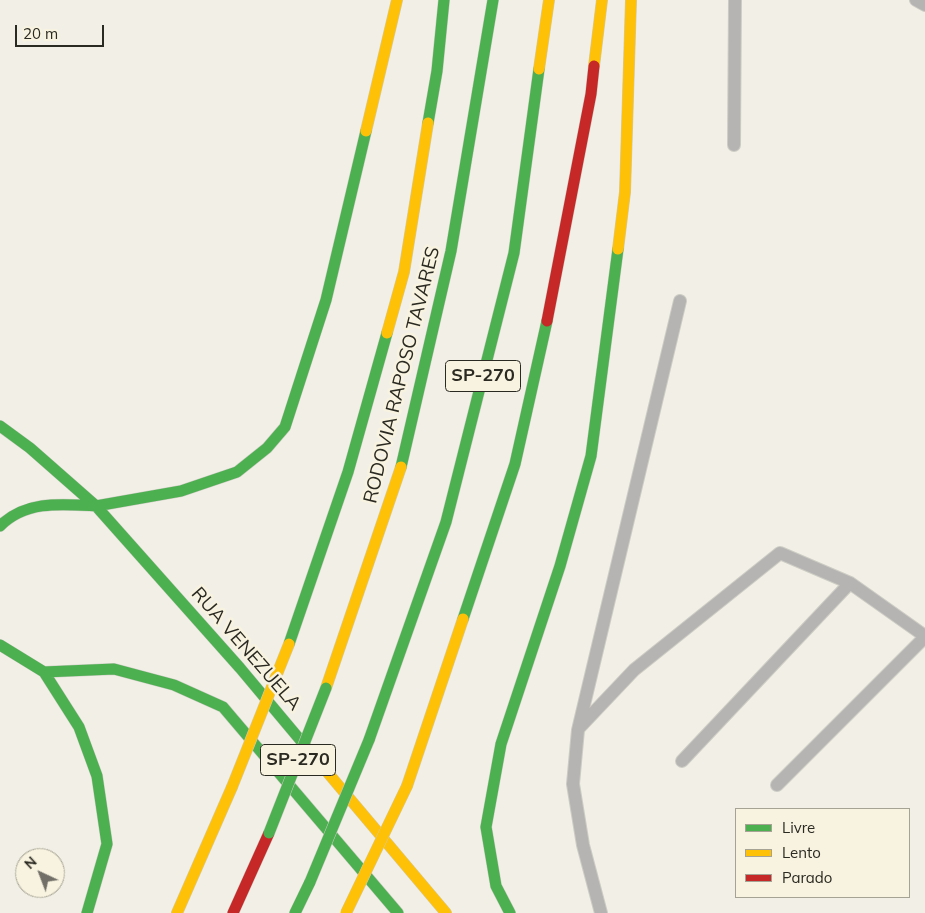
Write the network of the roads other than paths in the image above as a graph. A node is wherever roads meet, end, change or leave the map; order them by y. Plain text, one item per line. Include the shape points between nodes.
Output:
1 (397, 0) edge
2 (444, 0) edge
3 (493, 0) edge
4 (549, 0) edge
5 (602, 0) edge
6 (631, 0) edge
7 (735, 0) edge
8 (916, 0) edge
9 (925, 4) edge
10 (734, 145) dead end
11 (680, 301) dead end
12 (0, 426) edge
13 (96, 506) junction
14 (0, 526) edge
15 (850, 583) junction
16 (925, 637) edge
17 (0, 645) edge
18 (44, 672) junction
19 (578, 730) junction
20 (682, 760) dead end
21 (777, 785) dead end
22 (87, 913) edge
23 (177, 913) edge
24 (232, 913) edge
25 (295, 913) edge
26 (346, 913) edge
27 (398, 913) edge
28 (446, 913) edge
29 (510, 913) edge
30 (601, 913) edge

1 - 13 main road via 326,300 285,427 267,448 237,472 181,491
2 - 23 main road, SP-270, bridge via 438,71 404,272 348,472 289,644
3 - 24 main road, RODOVIA RAPOSO TAVARES / SP-270, bridge via 451,250 400,471 326,688 270,833
4 - 25 main road, SP-270, bridge via 514,253 446,522 369,740
5 - 26 main road, SP-270, bridge via 591,94 553,292 515,464 407,786
6 - 29 main road via 625,192 591,456 560,566 501,744 486,827 496,886
7 - 10 lane
8 - 9 lane
11 - 19 lane
12 - 13 main road, RUA VENEZUELA
13 - 14 main road via 43,505 8,516
13 - 28 main road, RUA VENEZUELA via 240,668
15 - 16 lane
15 - 19 lane via 780,553 634,670
15 - 20 lane
16 - 21 lane
17 - 18 main road
18 - 22 main road via 79,727 97,776 107,844
18 - 27 main road via 114,669 174,685 223,707
19 - 30 lane via 573,784 583,845

